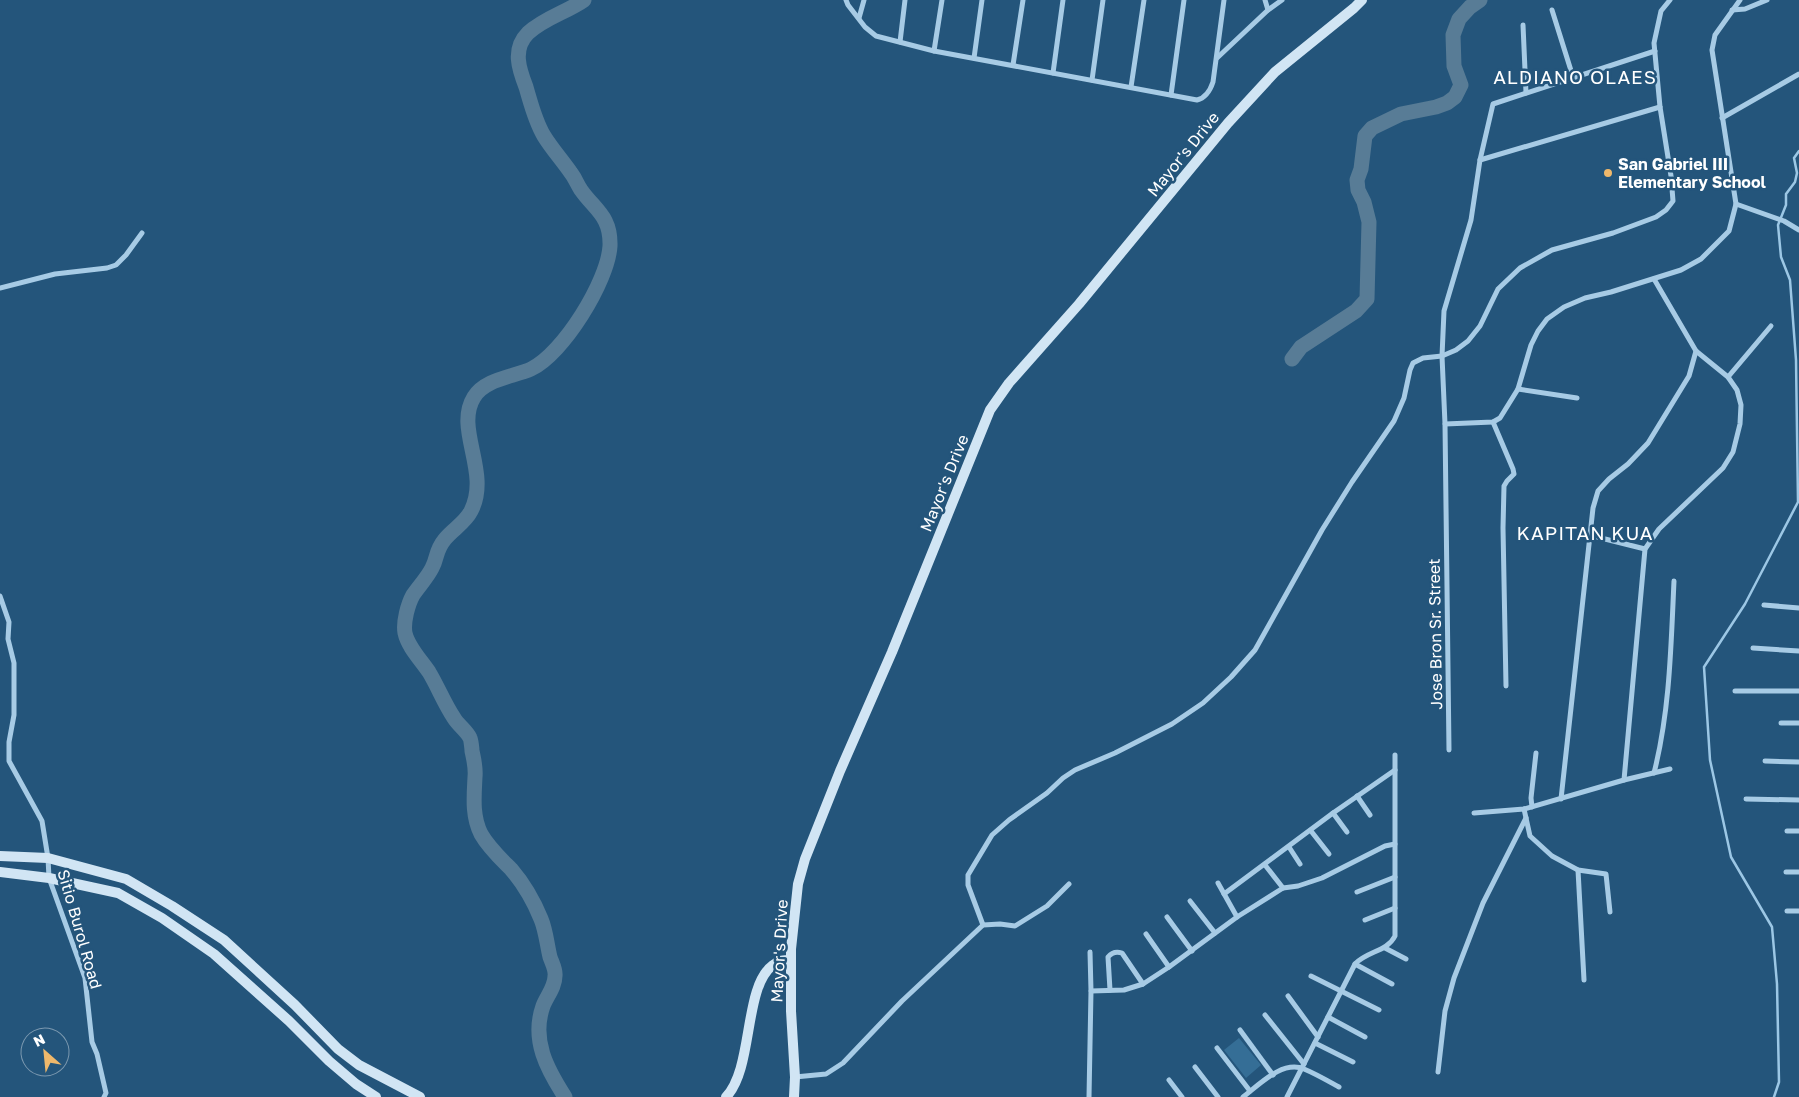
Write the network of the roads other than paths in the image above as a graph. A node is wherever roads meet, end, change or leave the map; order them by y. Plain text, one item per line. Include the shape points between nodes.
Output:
1 (846, 0) edge
2 (864, 0) edge
3 (905, 0) edge
4 (942, 0) edge
5 (982, 0) edge
6 (1023, 0) edge
7 (1063, 0) edge
8 (1103, 0) edge
9 (1144, 0) edge
10 (1184, 0) edge
11 (1224, 0) edge
12 (1265, 0) edge
13 (1282, 0) edge
14 (1362, 0) edge
15 (1670, 0) edge
16 (1740, 0) edge
17 (1767, 0) edge
18 (1268, 10) junction
19 (1552, 10) dead end
20 (1732, 10) junction
21 (859, 18) junction
22 (1523, 26) dead end
23 (900, 42) junction
24 (934, 51) junction
25 (1655, 51) junction
26 (974, 58) junction
27 (1216, 58) junction
28 (1013, 66) junction
29 (1052, 73) junction
30 (1799, 74) edge
31 (1573, 77) junction
32 (1092, 80) junction
33 (1131, 88) junction
34 (1526, 93) junction
35 (1171, 95) junction
36 (1660, 107) junction
37 (1722, 118) junction
38 (1480, 160) junction
39 (1736, 204) junction
40 (1799, 230) edge
41 (142, 233) dead end
42 (1654, 278) junction
43 (0, 288) edge
44 (1771, 326) dead end
45 (1696, 351) junction
46 (1442, 356) junction
47 (1728, 377) junction
48 (1518, 389) junction
49 (1577, 398) dead end
50 (1493, 422) junction
51 (1445, 424) junction
52 (1589, 535) junction
53 (1645, 549) junction
54 (1674, 581) dead end
55 (0, 596) edge
56 (1764, 605) dead end
57 (1799, 608) edge
58 (1752, 648) dead end
59 (1799, 651) edge
60 (1506, 686) dead end
61 (1735, 691) dead end
62 (1799, 691) edge
63 (1781, 723) dead end
64 (1799, 723) edge
65 (1450, 750) dead end
66 (1536, 753) dead end
67 (1395, 754) dead end
68 (1765, 760) dead end
69 (1799, 762) edge
70 (1670, 769) dead end
71 (1395, 770) junction
72 (1654, 772) junction
73 (1624, 780) junction
74 (1357, 796) junction
75 (1561, 799) junction
76 (1746, 799) dead end
77 (1799, 800) edge
78 (1532, 807) junction
79 (1524, 809) junction
80 (1333, 813) junction
81 (1474, 813) dead end
82 (1370, 815) dead end
83 (1526, 818) junction
84 (1311, 831) junction
85 (1787, 831) dead end
86 (1347, 832) dead end
87 (1799, 832) edge
88 (1395, 844) junction
89 (1289, 847) junction
90 (1329, 854) dead end
91 (0, 856) edge
92 (48, 858) junction
93 (1300, 864) dead end
94 (1265, 865) junction
95 (1578, 870) junction
96 (0, 872) edge
97 (1786, 872) dead end
98 (1799, 872) edge
99 (1395, 877) junction
100 (49, 878) junction
101 (1218, 883) dead end
102 (1068, 884) dead end
103 (1283, 888) junction
104 (1357, 892) dead end
105 (1224, 894) junction
106 (1190, 901) dead end
107 (1395, 908) junction
108 (1787, 911) dead end
109 (1799, 911) edge
110 (1610, 912) dead end
111 (1167, 917) dead end
112 (1237, 917) junction
113 (1365, 920) dead end
114 (983, 925) junction
115 (1215, 933) junction
116 (1146, 934) dead end
117 (1385, 948) junction
118 (1192, 951) junction
119 (1090, 952) dead end
120 (1406, 959) dead end
121 (791, 960) junction
122 (1355, 964) junction
123 (1170, 967) junction
124 (1312, 976) dead end
125 (1584, 980) dead end
126 (1143, 984) junction
127 (1392, 984) dead end
128 (1110, 990) junction
129 (1091, 991) junction
130 (1341, 991) junction
131 (1288, 996) dead end
132 (1379, 1010) dead end
133 (1265, 1016) dead end
134 (1328, 1017) junction
135 (1240, 1030) dead end
136 (1365, 1037) dead end
137 (1316, 1040) junction
138 (1217, 1048) dead end
139 (1352, 1062) dead end
140 (1303, 1066) junction
141 (1195, 1067) dead end
142 (1438, 1072) dead end
143 (1272, 1075) junction
144 (795, 1077) junction
145 (1169, 1080) dead end
146 (1339, 1088) dead end
147 (1250, 1092) junction
148 (1288, 1095) edge
149 (104, 1097) edge
150 (376, 1097) edge
151 (420, 1097) edge
152 (726, 1097) edge
153 (794, 1097) edge
154 (1089, 1097) edge
155 (1182, 1097) edge
156 (1218, 1097) edge
157 (1243, 1097) edge
158 (1295, 1097) edge

1 - 21 street
2 - 21 street
3 - 23 street
4 - 24 street
5 - 26 street
6 - 28 street
7 - 29 street
8 - 32 street
9 - 33 street
10 - 35 street
11 - 27 street
12 - 18 street
13 - 18 street
14 - 121 street, Mayor's Drive via 1275,72 1228,123 1080,304 1009,383 990,410 805,859 798,884
15 - 25 street via 1662,11
16 - 20 street
17 - 20 street via 1745,9
18 - 27 street
19 - 31 street
20 - 37 street via 1715,35 1712,50
21 - 23 street via 876,36
22 - 34 street
23 - 24 street
24 - 26 street
25 - 31 street
25 - 36 street
26 - 28 street
27 - 35 street via 1213,82 1206,96 1197,100
28 - 29 street
29 - 32 street
30 - 37 street
31 - 34 street
32 - 33 street
33 - 35 street
34 - 38 street, Jose Bron Sr. Street via 1493,104
36 - 38 street
36 - 46 street via 1673,201 1666,210 1613,233 1552,250 1520,268 1498,290 1480,326 1468,341
37 - 39 street
38 - 46 street, Jose Bron Sr. Street via 1471,220 1444,312
39 - 40 street via 1784,221
39 - 42 street via 1729,231 1716,246 1681,270
41 - 43 street via 116,265 55,274
42 - 45 street
42 - 48 street via 1585,298 1547,319 1531,345
44 - 47 street
45 - 47 street
45 - 52 street via 1689,376 1648,443 1598,491
46 - 51 street, Jose Bron Sr. Street
46 - 114 street via 1423,358 1413,363 1394,421 1322,530 1255,650 1231,677 1203,703 1172,724 1075,770 992,835 968,875 968,885
47 - 53 street via 1741,404 1733,452 1723,468 1659,529
48 - 49 street
48 - 50 street via 1500,418
50 - 51 street
50 - 60 street via 1514,474 1504,486
51 - 65 street, Jose Bron Sr. Street
52 - 53 street
52 - 75 street
53 - 73 street
54 - 72 street via 1670,675 1662,741
55 - 92 street, Sitio Burol Road via 9,622 8,639 14,663 14,716 9,761 42,821
56 - 57 street
58 - 59 street
61 - 62 street
63 - 64 street
66 - 78 street
67 - 71 street
68 - 69 street
70 - 72 street
71 - 74 street
71 - 88 street
72 - 73 street
73 - 75 street
74 - 80 street
74 - 82 street
75 - 78 street
76 - 77 street
78 - 79 street
79 - 81 street
79 - 83 street
80 - 84 street
80 - 86 street
83 - 95 street via 1532,838 1552,856
83 - 142 street via 1483,903 1454,978 1445,1011
84 - 89 street
84 - 90 street
85 - 87 street
88 - 99 street
88 - 103 street via 1322,878
89 - 93 street
89 - 94 street
91 - 92 street
92 - 100 street, Sitio Burol Road
92 - 151 street via 126,879 172,906 224,940 338,1049 359,1065
94 - 103 street
94 - 105 street
95 - 110 street via 1606,874
95 - 125 street
96 - 100 street
97 - 98 street
99 - 104 street
99 - 107 street
100 - 149 street, Sitio Burol Road via 85,978 92,1042 106,1093
100 - 150 street via 118,894 162,918 214,954 329,1061
101 - 105 street
102 - 114 street via 1047,906 1016,926
103 - 112 street
105 - 112 street
106 - 115 street
107 - 113 street
107 - 117 street via 1395,936
108 - 109 street
111 - 118 street
112 - 115 street
114 - 144 street via 902,1001 843,1063 826,1074
115 - 118 street
116 - 123 street
117 - 120 street
117 - 122 street via 1360,958
118 - 123 street
119 - 129 street
121 - 144 street, Mayor's Drive
121 - 152 street via 781,960 772,965 762,978 737,1082
122 - 127 street
122 - 130 street
123 - 126 street
124 - 130 street
126 - 128 street via 1124,990
126 - 128 street via 1118,951 1108,957
128 - 129 street
129 - 154 street
130 - 132 street
130 - 134 street
131 - 137 street
133 - 140 street
134 - 136 street
134 - 137 street
135 - 143 street
137 - 139 street
137 - 140 street
138 - 147 street
140 - 143 street via 1285,1068
140 - 146 street
140 - 148 street
141 - 156 street
143 - 147 street
144 - 153 street, Mayor's Drive
145 - 155 street
147 - 157 street
148 - 158 street

